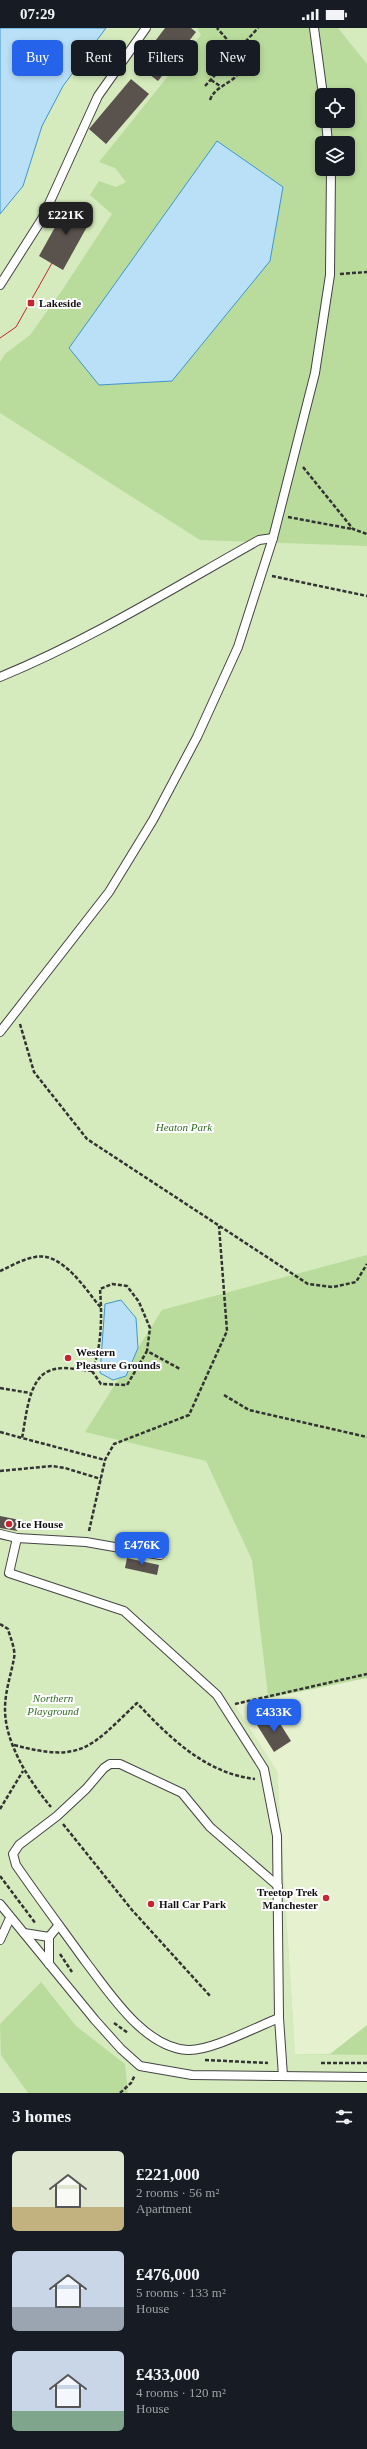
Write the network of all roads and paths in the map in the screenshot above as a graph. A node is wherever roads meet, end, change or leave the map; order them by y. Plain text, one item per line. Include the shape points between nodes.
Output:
1 (146, 28) edge
2 (218, 28) edge
3 (258, 28) edge
4 (314, 28) edge
5 (228, 40) edge
6 (248, 40) edge
7 (215, 76) edge
8 (235, 76) edge
9 (211, 80) junction
10 (205, 86) dead end
11 (220, 86) junction
12 (322, 88) edge
13 (210, 100) dead end
14 (331, 176) edge
15 (367, 272) edge
16 (330, 275) junction
17 (0, 285) edge
18 (294, 456) junction
19 (278, 515) junction
20 (353, 529) junction
21 (367, 534) edge
22 (273, 538) junction
23 (261, 574) junction
24 (367, 596) edge
25 (0, 677) edge
26 (16, 1013) junction
27 (0, 1032) edge
28 (218, 1226) junction
29 (367, 1264) edge
30 (0, 1271) edge
31 (101, 1308) junction
32 (147, 1351) junction
33 (180, 1369) dead end
34 (92, 1371) junction
35 (0, 1388) edge
36 (30, 1393) junction
37 (224, 1395) dead end
38 (0, 1432) edge
39 (367, 1437) edge
40 (22, 1438) junction
41 (105, 1460) junction
42 (0, 1471) edge
43 (101, 1479) junction
44 (0, 1534) edge
45 (17, 1538) junction
46 (86, 1542) junction
47 (160, 1554) dead end
48 (0, 1624) edge
49 (367, 1674) edge
50 (225, 1706) junction
51 (14, 1745) junction
52 (23, 1771) junction
53 (266, 1778) junction
54 (0, 1808) edge
55 (57, 1816) junction
56 (278, 1886) junction
57 (0, 1904) edge
58 (10, 1918) junction
59 (58, 1926) junction
60 (24, 1933) junction
61 (49, 1937) junction
62 (0, 1940) edge
63 (49, 1964) junction
64 (211, 1997) dead end
65 (279, 2018) junction
66 (367, 2063) edge
67 (317, 2064) dead end
68 (140, 2066) junction
69 (283, 2076) junction
70 (367, 2077) edge
71 (120, 2093) edge

1 - 17 lane via 98,96 42,219
2 - 5 path
3 - 6 path
4 - 12 lane
7 - 9 path
8 - 11 path
9 - 10 path
9 - 11 path
11 - 13 path via 210,94
14 - 16 lane
15 - 16 path
16 - 18 lane via 315,373
18 - 19 lane
18 - 20 path
19 - 20 path
19 - 22 lane
20 - 21 path
22 - 23 lane
22 - 25 lane via 259,540 122,616
23 - 24 path
23 - 26 lane via 238,647 197,737 153,820 109,892
26 - 27 lane
26 - 28 path via 34,1072 87,1140
28 - 29 path via 308,1284 333,1287 356,1282
28 - 41 path via 227,1331 189,1415 114,1444
30 - 31 path via 36,1256 55,1260
31 - 32 path via 100,1290 112,1284 127,1286 139,1302 150,1328
31 - 34 path via 97,1360
32 - 33 path
32 - 34 path via 127,1385 101,1384
34 - 36 path via 48,1370
35 - 36 path
36 - 40 path
37 - 39 path via 249,1410
38 - 40 path
40 - 41 path
41 - 43 path
42 - 43 path via 52,1466
43 - 46 path
44 - 45 lane
45 - 46 lane
45 - 50 lane via 9,1573 124,1611 217,1695
46 - 47 lane
48 - 51 path via 8,1628 15,1657 8,1678 5,1710
49 - 50 path
50 - 53 lane via 264,1769
51 - 52 path
51 - 53 path via 39,1751 66,1753 85,1749 137,1703 170,1738 194,1756 226,1772 254,1779
52 - 54 path
52 - 55 path
53 - 56 lane via 277,1836
55 - 56 lane via 104,1768 110,1764 120,1764 182,1793 210,1827
55 - 59 lane via 19,1845 13,1854 16,1865
55 - 64 path via 108,1882
56 - 65 lane
57 - 58 lane
58 - 60 lane
58 - 62 lane
59 - 61 lane
59 - 65 lane via 118,2004 151,2035 173,2046 188,2050 205,2048
60 - 61 lane
60 - 63 lane
61 - 63 lane
63 - 68 lane via 105,2032
65 - 69 lane
66 - 67 path
68 - 69 lane via 192,2075
68 - 71 path via 131,2083
69 - 70 lane

